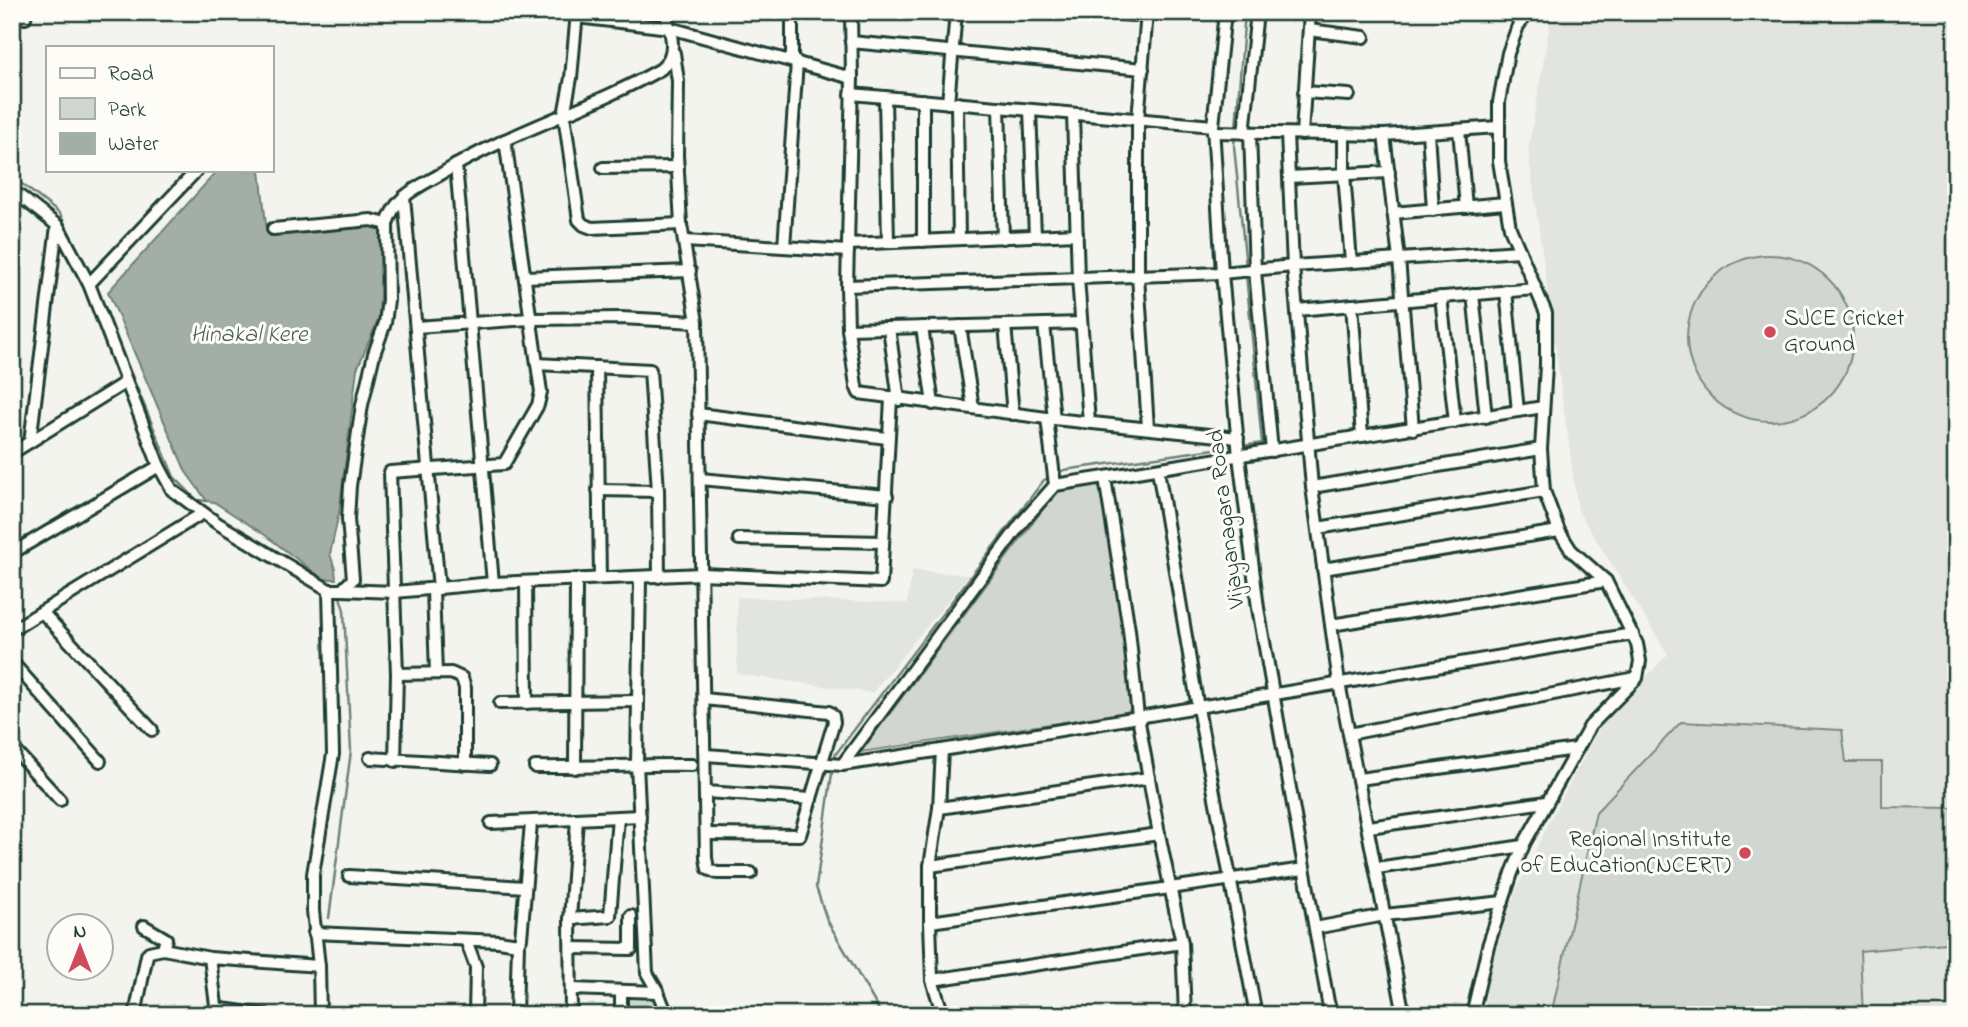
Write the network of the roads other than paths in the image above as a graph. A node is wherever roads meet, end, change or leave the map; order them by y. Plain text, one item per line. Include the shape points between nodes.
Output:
1 (665, 12) edge
2 (792, 12) edge
3 (851, 12) edge
4 (956, 12) edge
5 (1098, 12) edge
6 (1225, 12) edge
7 (1257, 12) edge
8 (1310, 12) edge
9 (1528, 12) edge
10 (1147, 14) edge
11 (577, 15) edge
12 (670, 28) junction
13 (1309, 30) junction
14 (1364, 37) dead end
15 (851, 42) junction
16 (673, 47) junction
17 (952, 53) junction
18 (795, 62) junction
19 (1143, 69) junction
20 (852, 78) junction
21 (1304, 93) junction
22 (851, 94) junction
23 (1349, 95) dead end
24 (885, 97) junction
25 (923, 100) junction
26 (952, 103) junction
27 (999, 107) junction
28 (1030, 110) junction
29 (1073, 114) junction
30 (564, 116) junction
31 (1138, 120) junction
32 (1498, 127) junction
33 (1213, 129) junction
34 (1459, 130) junction
35 (1428, 132) junction
36 (1247, 133) junction
37 (1287, 134) junction
38 (1302, 134) junction
39 (1344, 134) junction
40 (1384, 135) junction
41 (505, 140) junction
42 (456, 165) junction
43 (678, 167) junction
44 (603, 168) dead end
45 (195, 172) edge
46 (1388, 172) junction
47 (1344, 174) junction
48 (1289, 177) junction
49 (12, 190) edge
50 (404, 197) junction
51 (1505, 204) junction
52 (1466, 207) junction
53 (1433, 210) junction
54 (1393, 213) junction
55 (387, 224) junction
56 (681, 224) junction
57 (58, 226) junction
58 (273, 229) dead end
59 (1077, 234) junction
60 (1035, 236) junction
61 (1003, 237) junction
62 (959, 239) junction
63 (685, 241) junction
64 (923, 241) junction
65 (888, 242) junction
66 (784, 247) junction
67 (848, 247) junction
68 (1520, 251) junction
69 (1399, 259) junction
70 (1351, 262) junction
71 (1293, 266) junction
72 (690, 271) junction
73 (1255, 271) junction
74 (1222, 273) junction
75 (1138, 276) junction
76 (525, 277) junction
77 (1078, 278) junction
78 (89, 284) junction
79 (846, 286) junction
80 (1535, 289) junction
81 (1506, 291) junction
82 (1474, 294) junction
83 (1441, 297) junction
84 (1402, 301) junction
85 (1352, 305) junction
86 (1297, 310) junction
87 (530, 319) junction
88 (697, 322) junction
89 (1082, 323) junction
90 (470, 324) junction
91 (1044, 324) junction
92 (1005, 325) junction
93 (960, 326) junction
94 (416, 327) junction
95 (922, 327) junction
96 (889, 328) junction
97 (848, 329) junction
98 (537, 364) junction
99 (597, 367) junction
100 (126, 382) junction
101 (895, 400) junction
102 (933, 404) junction
103 (1543, 407) junction
104 (973, 408) junction
105 (1518, 411) junction
106 (698, 414) junction
107 (1013, 414) junction
108 (1486, 416) junction
109 (1051, 418) junction
110 (1090, 422) junction
111 (1455, 422) junction
112 (1148, 428) junction
113 (1413, 429) junction
114 (1362, 436) junction
115 (887, 438) junction
116 (1238, 438) junction
117 (30, 442) junction
118 (1308, 446) junction
119 (1541, 449) junction
120 (1272, 451) junction
121 (12, 453) edge
122 (1239, 456) junction
123 (159, 466) junction
124 (483, 466) junction
125 (429, 469) junction
126 (1158, 470) junction
127 (1105, 478) junction
128 (699, 479) junction
129 (1055, 485) junction
130 (1312, 487) junction
131 (598, 490) junction
132 (658, 491) junction
133 (1544, 491) junction
134 (887, 496) junction
135 (203, 513) junction
136 (1318, 528) junction
137 (1559, 531) junction
138 (739, 540) dead end
139 (883, 542) junction
140 (12, 553) edge
141 (1323, 569) junction
142 (702, 574) junction
143 (659, 577) junction
144 (600, 578) junction
145 (640, 578) junction
146 (576, 579) junction
147 (1606, 581) junction
148 (526, 582) junction
149 (494, 583) junction
150 (329, 590) junction
151 (342, 590) junction
152 (436, 590) junction
153 (395, 592) junction
154 (41, 612) junction
155 (1331, 625) junction
156 (12, 630) edge
157 (1633, 634) junction
158 (12, 662) edge
159 (436, 673) junction
160 (397, 674) junction
161 (1637, 677) junction
162 (1339, 683) junction
163 (1274, 694) junction
164 (704, 699) junction
165 (638, 701) junction
166 (575, 702) junction
167 (500, 703) dead end
168 (527, 703) junction
169 (1198, 708) junction
170 (1138, 716) junction
171 (152, 730) dead end
172 (1349, 734) junction
173 (12, 747) edge
174 (1576, 749) junction
175 (942, 750) junction
176 (705, 755) junction
177 (370, 758) dead end
178 (100, 761) dead end
179 (395, 761) junction
180 (465, 764) junction
181 (637, 764) junction
182 (490, 765) dead end
183 (692, 765) dead end
184 (831, 765) junction
185 (535, 767) dead end
186 (575, 768) junction
187 (1149, 778) junction
188 (1359, 779) junction
189 (706, 792) junction
190 (811, 799) junction
191 (60, 800) dead end
192 (1546, 802) junction
193 (939, 808) junction
194 (639, 816) junction
195 (618, 817) junction
196 (577, 820) junction
197 (531, 822) junction
198 (491, 823) dead end
199 (1369, 828) junction
200 (707, 834) junction
201 (1159, 834) junction
202 (1523, 846) junction
203 (930, 866) junction
204 (1377, 868) junction
205 (1304, 869) junction
206 (751, 873) dead end
207 (349, 876) dead end
208 (1229, 881) junction
209 (526, 887) junction
210 (1171, 887) junction
211 (1503, 902) junction
212 (1385, 915) junction
213 (631, 916) dead end
214 (570, 919) junction
215 (930, 922) junction
216 (144, 926) dead end
217 (1315, 928) junction
218 (314, 933) junction
219 (466, 940) junction
220 (1182, 943) junction
221 (519, 944) junction
222 (571, 948) junction
223 (163, 949) junction
224 (210, 958) junction
225 (319, 966) junction
226 (932, 980) junction
227 (571, 989) junction
228 (621, 990) junction
229 (658, 992) junction
230 (215, 1011) edge
231 (135, 1015) edge
232 (266, 1015) edge
233 (320, 1015) edge
234 (475, 1015) edge
235 (516, 1015) edge
236 (571, 1015) edge
237 (621, 1015) edge
238 (667, 1015) edge
239 (943, 1015) edge
240 (1185, 1015) edge
241 (1256, 1015) edge
242 (1333, 1015) edge
243 (1404, 1015) edge
244 (1472, 1015) edge

1 - 12 street
2 - 18 street
3 - 15 street
4 - 17 street
5 - 10 street
6 - 33 street, Vijayanagara Road
7 - 36 street
8 - 13 street
9 - 32 street via 1508,53
10 - 19 street
11 - 12 street
11 - 30 street
12 - 16 street
12 - 18 street
13 - 14 street
13 - 21 street
15 - 17 street
15 - 20 street
16 - 30 street via 661,69
16 - 43 street via 678,81
17 - 19 street
17 - 26 street
18 - 20 street
18 - 66 street
19 - 31 street
20 - 22 street
21 - 23 street
21 - 38 street
22 - 24 street
22 - 67 street
24 - 25 street
24 - 65 street
25 - 26 street
25 - 64 street
26 - 27 street
26 - 62 street
27 - 28 street
27 - 61 street
28 - 29 street
28 - 60 street
29 - 31 street
29 - 59 street
30 - 41 street
30 - 56 street via 577,212 584,225
31 - 33 street
31 - 75 street
32 - 34 street
32 - 51 street
33 - 36 street
33 - 74 street, Vijayanagara Road
34 - 35 street
34 - 52 street
35 - 40 street
35 - 53 street
36 - 37 street
36 - 73 street
37 - 38 street
37 - 48 street
38 - 39 street
39 - 40 street
39 - 47 street
40 - 46 street
41 - 42 street
41 - 76 street
42 - 50 street
42 - 90 street
43 - 44 street
43 - 56 street
45 - 78 street
46 - 47 street
46 - 54 street
47 - 48 street
47 - 70 street
48 - 71 street
49 - 57 street
50 - 55 street
50 - 94 street
51 - 52 street
51 - 68 street
52 - 53 street
53 - 54 street
54 - 69 street
55 - 58 street via 371,220
55 - 151 street via 388,300 362,405 348,519 353,579
56 - 63 street
57 - 78 street
57 - 117 street
59 - 60 street
59 - 77 street
60 - 61 street
61 - 62 street
62 - 64 street
63 - 66 street
63 - 72 street
64 - 65 street
65 - 67 street
66 - 67 street
67 - 79 street
68 - 69 street
68 - 80 street
69 - 70 street
69 - 84 street
70 - 71 street
71 - 73 street
71 - 86 street
72 - 76 street
72 - 88 street
73 - 74 street
73 - 120 street
74 - 75 street
74 - 116 street, Vijayanagara Road
75 - 77 street
75 - 112 street
76 - 87 street
77 - 79 street
77 - 89 street
78 - 100 street
79 - 97 street
80 - 81 street
80 - 103 street via 1546,313
81 - 82 street
81 - 105 street
82 - 83 street
82 - 108 street
83 - 84 street
83 - 111 street
84 - 85 street
84 - 113 street
85 - 86 street
85 - 114 street
86 - 118 street
87 - 88 street
87 - 90 street
87 - 98 street
88 - 106 street
89 - 91 street
89 - 110 street
90 - 94 street
90 - 124 street
91 - 92 street
91 - 109 street
92 - 93 street
92 - 107 street
93 - 95 street
93 - 104 street
94 - 125 street
95 - 96 street
95 - 102 street
96 - 97 street
96 - 101 street
97 - 101 street via 859,393
98 - 99 street
98 - 124 street via 538,405 504,464
99 - 131 street
99 - 132 street via 650,370
100 - 117 street
100 - 123 street
101 - 102 street
101 - 115 street
102 - 104 street
103 - 105 street
103 - 119 street
104 - 107 street
105 - 108 street
106 - 115 street
106 - 128 street
107 - 109 street
108 - 111 street
109 - 110 street
109 - 129 street
110 - 112 street
111 - 113 street
112 - 116 street
113 - 114 street
114 - 118 street
115 - 134 street
116 - 122 street, Vijayanagara Road
117 - 121 street
118 - 120 street
118 - 130 street
119 - 130 street
119 - 133 street
120 - 122 street
122 - 126 street
122 - 163 street, Vijayanagara Road
123 - 135 street via 172,490
123 - 140 street
124 - 125 street
124 - 149 street
125 - 152 street
125 - 153 street via 390,472
126 - 127 street
126 - 169 street
127 - 129 street
127 - 170 street
128 - 134 street
128 - 142 street
129 - 184 street
130 - 136 street
131 - 132 street
131 - 144 street
132 - 143 street
133 - 136 street
133 - 137 street
134 - 139 street
135 - 150 street
135 - 154 street
136 - 141 street
137 - 141 street
137 - 147 street via 1570,550
138 - 139 street
139 - 142 street via 880,582
141 - 155 street
142 - 143 street
142 - 164 street
143 - 145 street
144 - 145 street
144 - 146 street
145 - 165 street
146 - 148 street
146 - 166 street
147 - 155 street
147 - 157 street
148 - 149 street
148 - 168 street
149 - 152 street
150 - 151 street
150 - 218 street via 333,754 314,867
151 - 153 street
152 - 153 street
152 - 159 street
153 - 160 street
154 - 156 street
154 - 171 street
155 - 162 street
157 - 161 street via 1640,661
157 - 162 street
158 - 178 street
159 - 160 street
159 - 180 street via 462,678
160 - 179 street
161 - 172 street
161 - 174 street via 1590,726
162 - 163 street
162 - 172 street
163 - 169 street
163 - 205 street, Vijayanagara Road
164 - 176 street
164 - 184 street via 830,712 834,722
165 - 166 street
165 - 181 street
166 - 168 street
166 - 186 street
167 - 168 street
169 - 170 street
169 - 208 street
170 - 175 street
170 - 187 street
172 - 188 street
173 - 191 street
174 - 188 street
174 - 192 street
175 - 184 street
175 - 193 street
176 - 184 street
176 - 189 street
177 - 179 street
179 - 180 street
180 - 182 street
181 - 183 street
181 - 186 street
181 - 194 street
184 - 190 street
185 - 186 street
187 - 193 street
187 - 201 street
188 - 199 street
189 - 190 street
189 - 200 street
190 - 200 street via 800,835
192 - 199 street
192 - 202 street
193 - 203 street
194 - 195 street
194 - 229 street via 648,973
195 - 196 street
195 - 214 street via 610,916
196 - 197 street
196 - 214 street
197 - 198 street
197 - 209 street
199 - 204 street
200 - 206 street via 708,869
201 - 203 street
201 - 210 street
202 - 204 street
202 - 211 street
203 - 215 street
204 - 212 street
205 - 208 street
205 - 217 street, Vijayanagara Road
207 - 209 street
208 - 210 street
208 - 241 street
209 - 221 street
210 - 215 street
210 - 220 street
211 - 212 street
211 - 244 street
212 - 217 street
212 - 243 street
213 - 222 street via 631,949
214 - 222 street
215 - 226 street
216 - 223 street via 166,939
217 - 242 street, Vijayanagara Road
218 - 219 street
218 - 225 street
219 - 221 street
219 - 234 street via 476,967
220 - 226 street
220 - 240 street
221 - 235 street
222 - 227 street
223 - 224 street
223 - 231 street via 147,955
224 - 225 street
224 - 230 street
225 - 233 street
226 - 239 street
227 - 228 street
227 - 236 street
228 - 229 street
228 - 237 street
229 - 238 street
230 - 232 street

